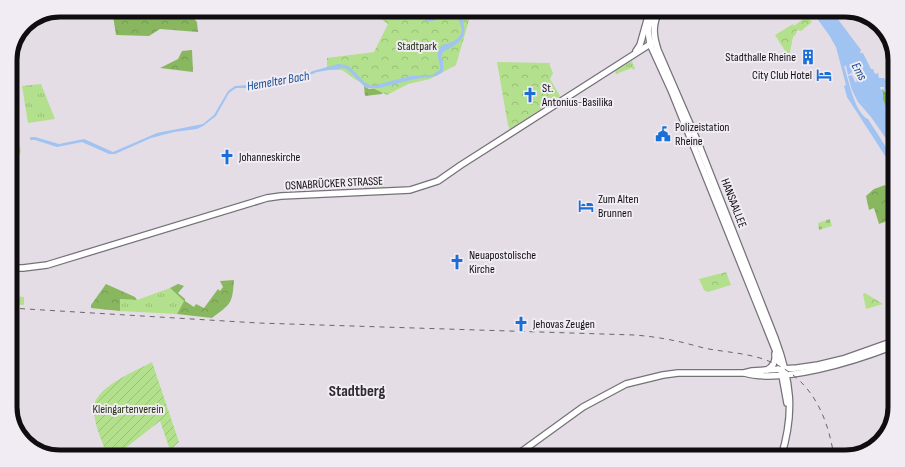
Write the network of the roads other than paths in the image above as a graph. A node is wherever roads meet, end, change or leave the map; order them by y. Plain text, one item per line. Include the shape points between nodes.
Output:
1 (650, 17) edge
2 (651, 17) edge
3 (657, 17) edge
4 (653, 42) junction
5 (631, 56) junction
6 (17, 268) edge
7 (888, 343) edge
8 (888, 348) edge
9 (775, 350) junction
10 (767, 370) junction
11 (784, 372) junction
12 (744, 373) junction
13 (524, 450) edge
14 (784, 450) edge

1 - 5 main road, OSNABRÜCKER STRASSE via 640,45
2 - 4 main road via 648,30
3 - 4 main road
4 - 5 main road, OSNABRÜCKER STRASSE
4 - 9 main road, HANSAALLEE
4 - 11 main road, HANSAALLEE via 697,140 775,338
5 - 6 main road, OSNABRÜCKER STRASSE via 430,185 410,190 267,198 47,265
7 - 11 main road via 843,359
8 - 11 main road via 824,368
9 - 10 main road via 774,363
9 - 11 main road, HANSAALLEE
10 - 11 main road
10 - 12 main road
11 - 12 main road via 753,375
11 - 14 main road via 790,404
12 - 13 main road via 678,373 626,384 583,407

